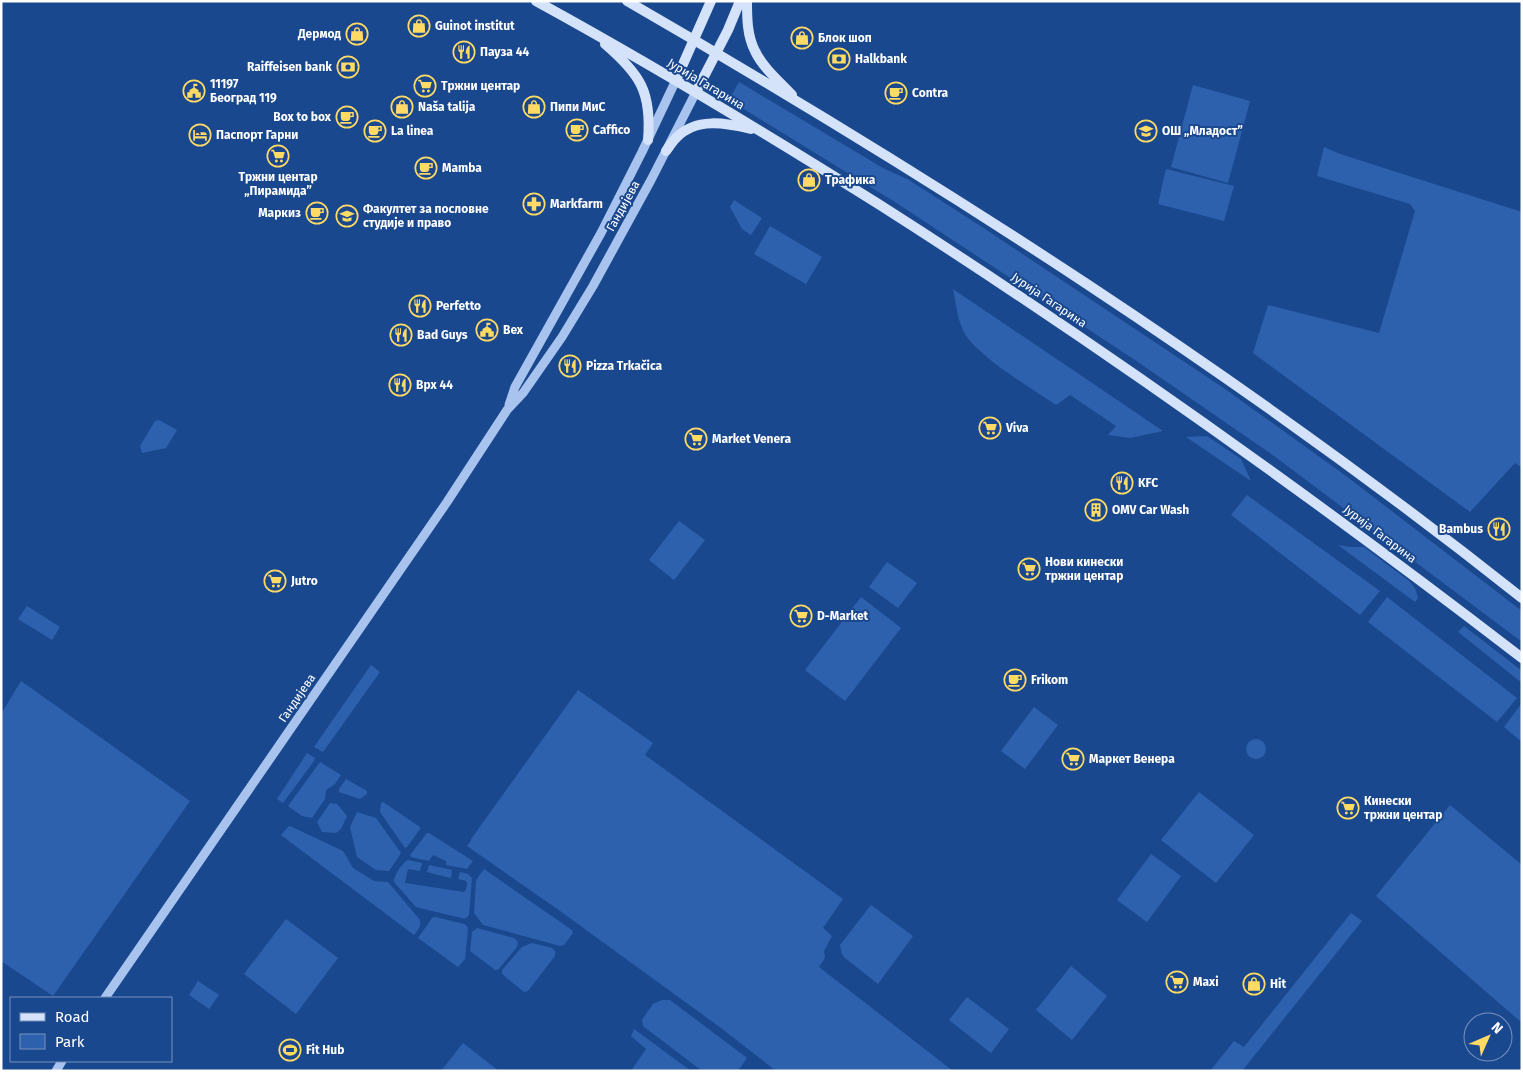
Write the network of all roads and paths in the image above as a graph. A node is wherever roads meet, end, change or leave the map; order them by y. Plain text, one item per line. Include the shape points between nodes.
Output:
1 (536, 1) edge
2 (626, 1) edge
3 (711, 1) edge
4 (740, 1) edge
5 (747, 1) edge
6 (589, 30) junction
7 (694, 40) junction
8 (716, 53) junction
9 (676, 80) junction
10 (696, 92) junction
11 (800, 103) junction
12 (759, 130) junction
13 (648, 140) junction
14 (666, 151) junction
15 (507, 410) junction
16 (1522, 598) edge
17 (1522, 658) edge
18 (106, 997) edge

1 - 6 main road, Јурија Гагарина
2 - 7 main road
3 - 7 main road, Гандијева
4 - 8 main road, Гандијева
5 - 11 main road via 754,51
6 - 9 main road, Јурија Гагарина
6 - 13 main road via 626,63 639,80 646,94 649,112
7 - 8 main road
7 - 9 main road, Гандијева
8 - 10 main road, Гандијева
8 - 11 main road
9 - 10 main road, Јурија Гагарина
9 - 13 street, Гандијева
10 - 12 main road, Јурија Гагарина
10 - 14 street, Гандијева
11 - 16 main road via 1093,288 1188,352 1386,493
12 - 14 main road via 720,123 701,124 676,138
12 - 17 main road, Јурија Гагарина via 1100,350 1321,506
13 - 15 street, Гандијева via 601,233 515,387
14 - 15 street, Гандијева via 577,314 523,393
15 - 18 street, Гандијева

